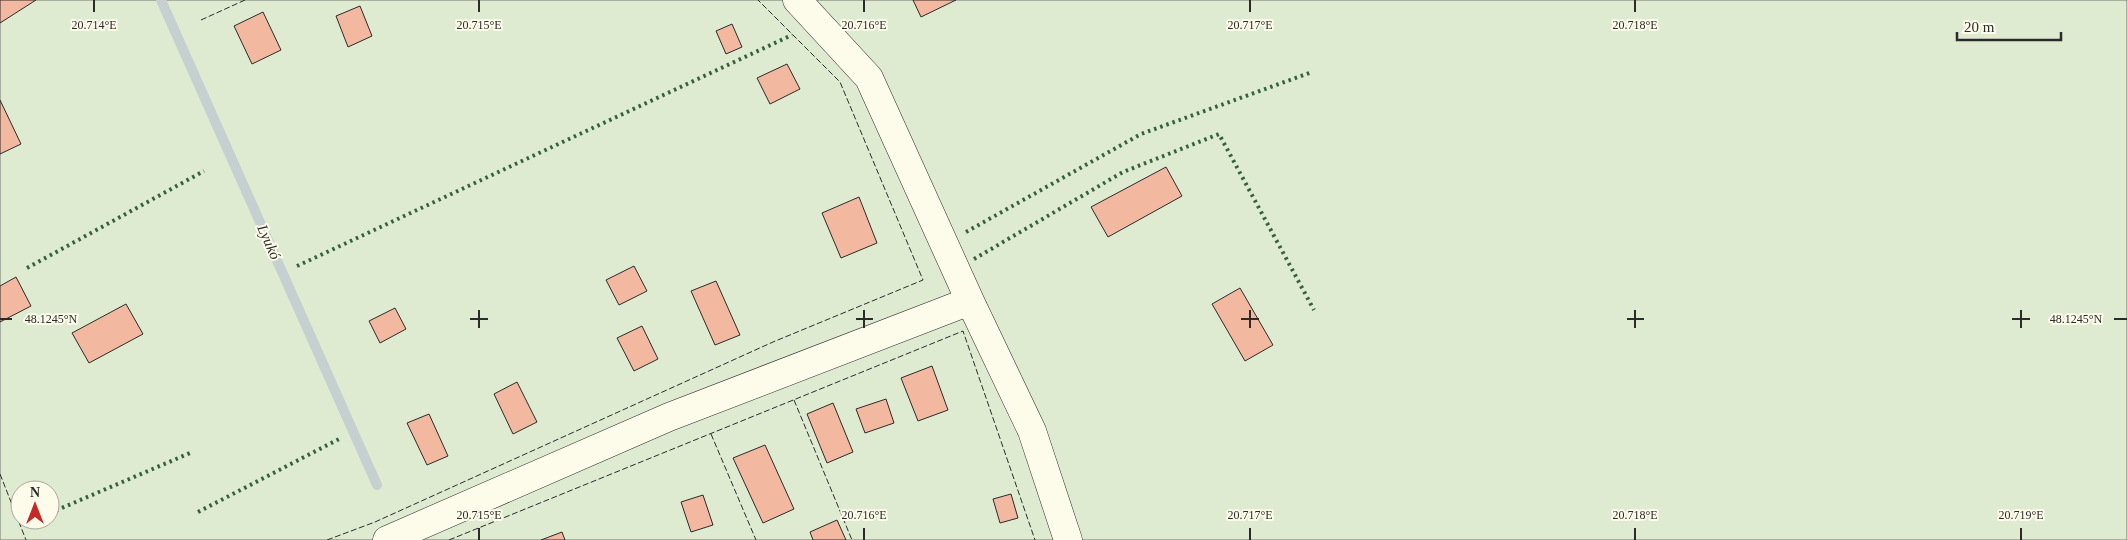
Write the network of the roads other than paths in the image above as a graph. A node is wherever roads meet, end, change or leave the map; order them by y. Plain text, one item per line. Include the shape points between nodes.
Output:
1 (797, 0) edge
2 (970, 301) junction
3 (387, 540) edge
4 (1068, 540) edge

1 - 2 street via 869,78
2 - 3 street via 670,417
2 - 4 street via 1032,431

